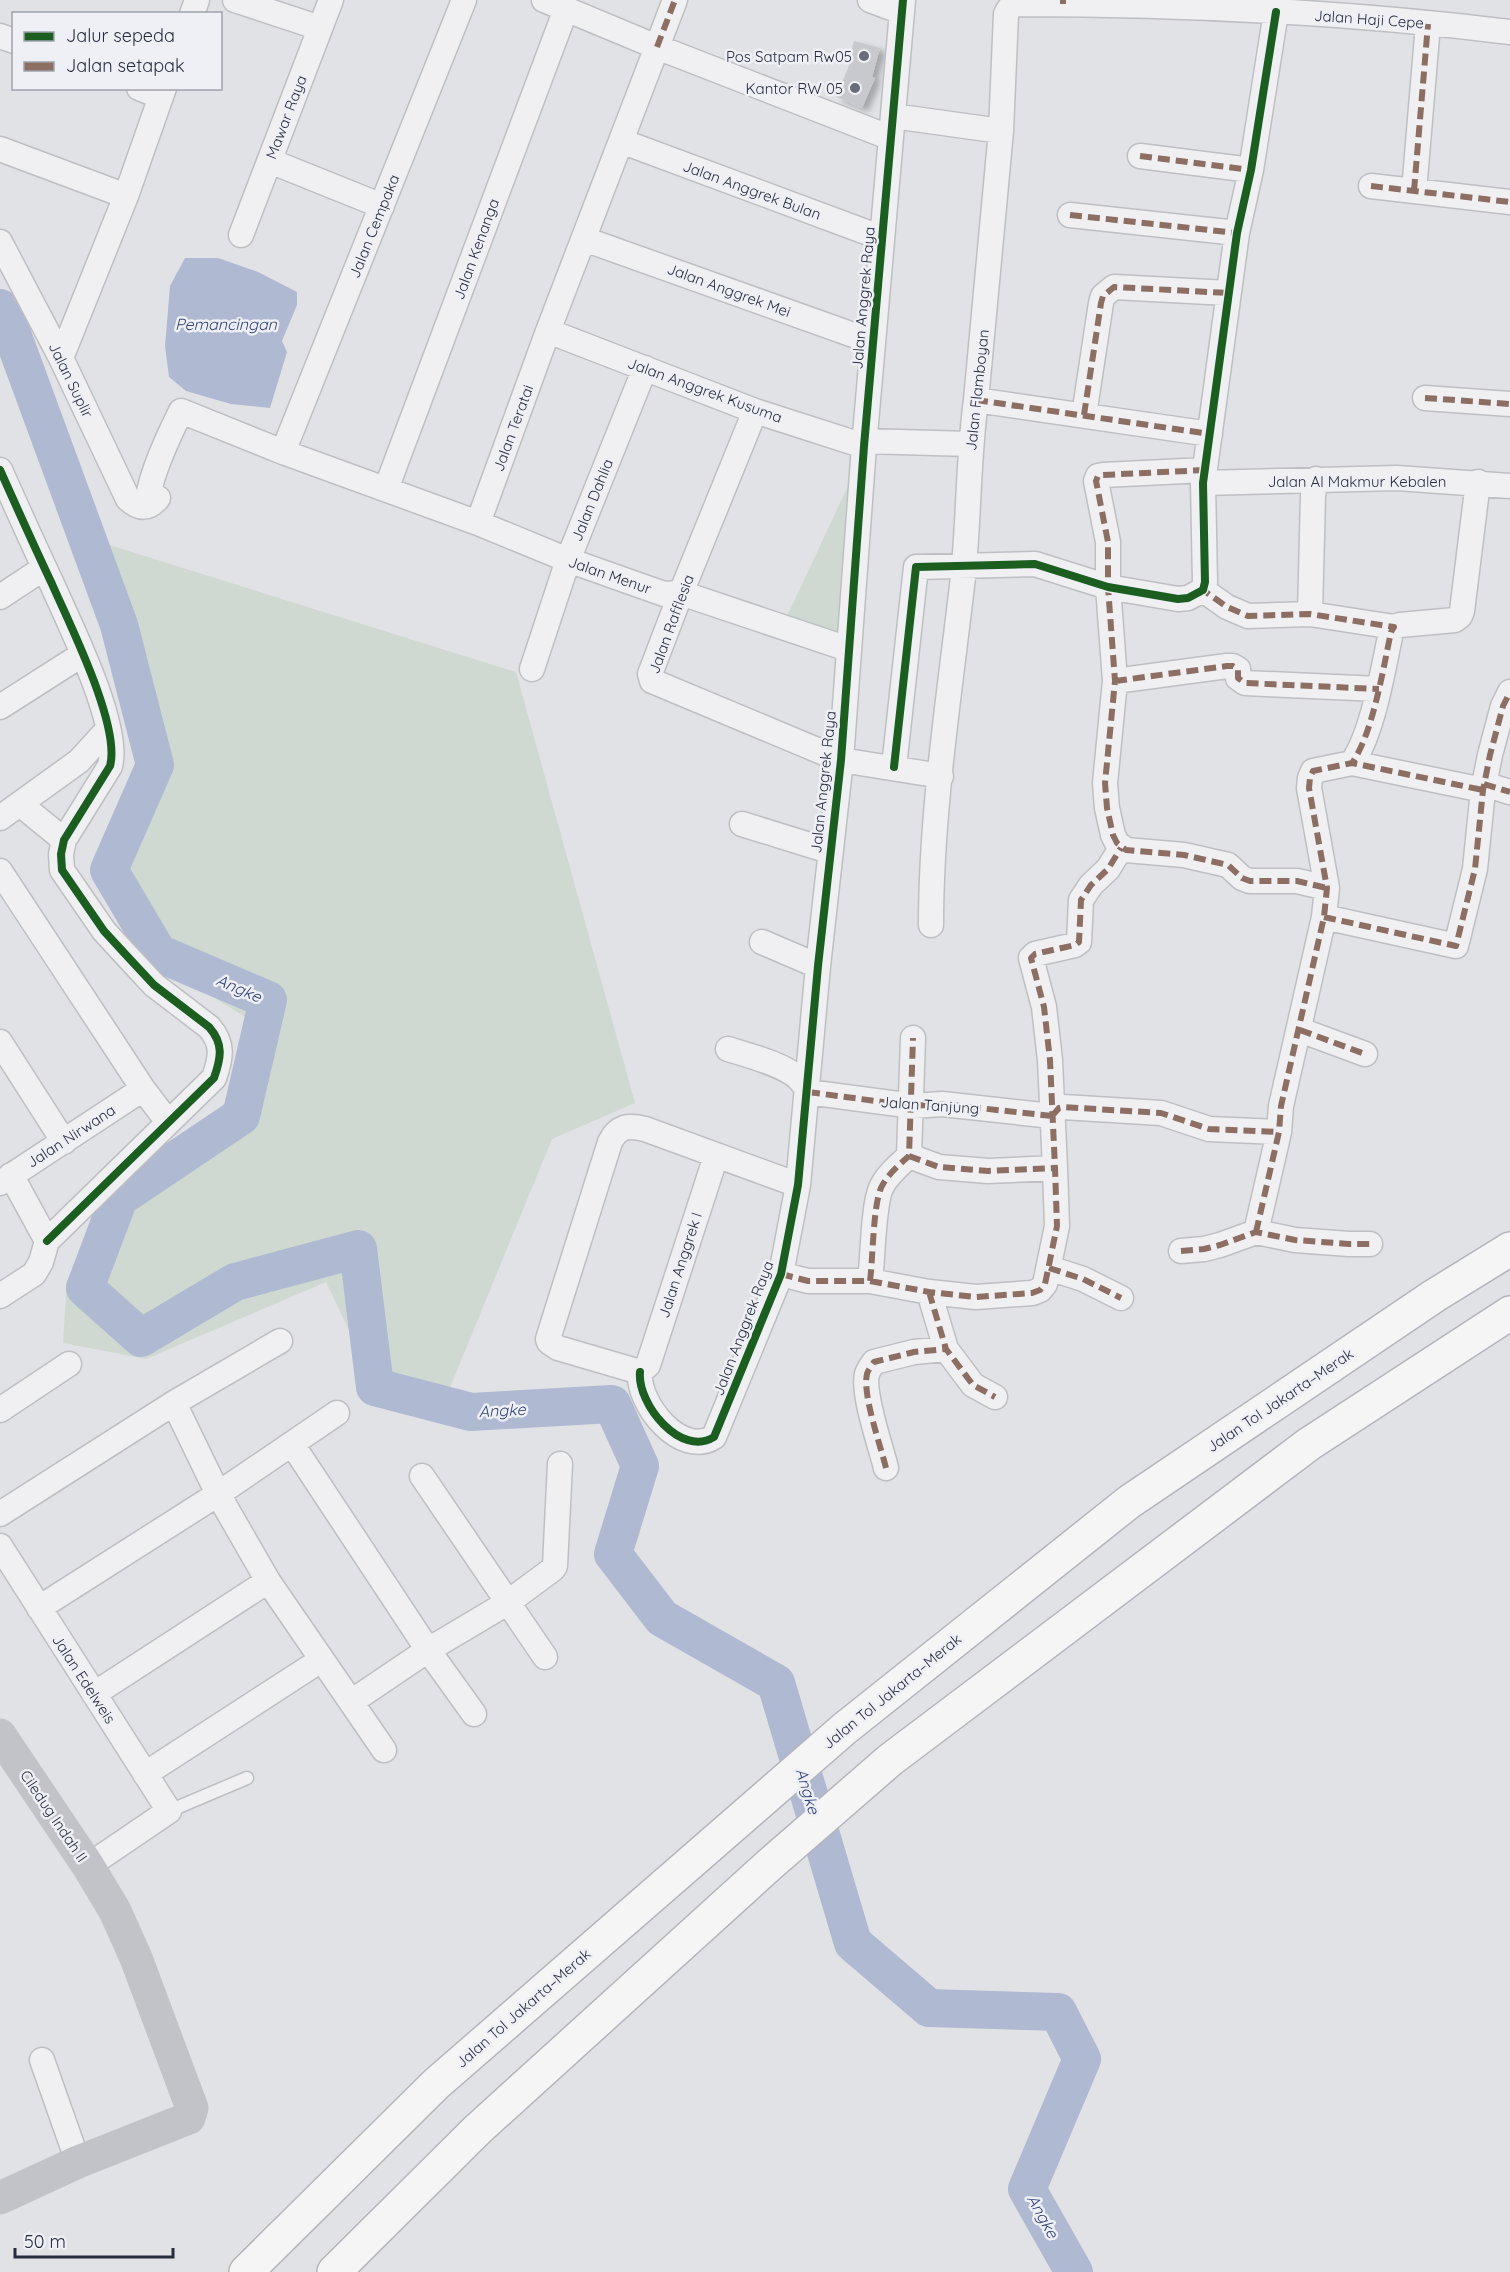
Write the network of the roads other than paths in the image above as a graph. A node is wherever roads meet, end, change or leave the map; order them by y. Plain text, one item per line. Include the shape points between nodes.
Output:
1 (235, 0) edge
2 (331, 0) edge
3 (464, 0) edge
4 (544, 0) edge
5 (675, 0) edge
6 (870, 0) edge
7 (1063, 2) edge
8 (1200, 4) edge
9 (1012, 5) joint
10 (903, 6) edge
11 (1267, 8) edge
12 (566, 9) junction
13 (1428, 24) junction
14 (320, 28) junction
15 (1510, 32) edge
16 (657, 47) junction
17 (155, 91) edge
18 (892, 127) junction
19 (1000, 131) junction
20 (621, 141) junction
21 (0, 149) edge
22 (1140, 156) dead end
23 (270, 161) junction
24 (1251, 170) junction
25 (1371, 186) dead end
26 (1414, 191) junction
27 (126, 196) junction
28 (1510, 202) edge
29 (381, 206) junction
30 (1070, 215) dead end
31 (1237, 233) junction
32 (241, 235) dead end
33 (882, 238) junction
34 (584, 239) junction
35 (0, 242) edge
36 (1228, 293) junction
37 (548, 331) junction
38 (873, 342) junction
39 (61, 358) junction
40 (645, 368) junction
41 (1425, 398) dead end
42 (976, 400) junction
43 (1510, 404) edge
44 (755, 411) junction
45 (1084, 415) junction
46 (1210, 434) junction
47 (864, 443) junction
48 (970, 444) junction
49 (283, 452) junction
50 (2, 477) edge
51 (1204, 477) junction
52 (1316, 479) junction
53 (1478, 483) junction
54 (1510, 486) edge
55 (386, 489) junction
56 (478, 523) junction
57 (568, 560) junction
58 (964, 565) junction
59 (44, 567) junction
60 (1108, 587) junction
61 (1203, 590) junction
62 (681, 593) junction
63 (0, 597) edge
64 (1310, 614) junction
65 (1394, 627) junction
66 (848, 649) junction
67 (83, 654) junction
68 (532, 669) dead end
69 (1115, 681) junction
70 (1379, 689) junction
71 (1510, 692) edge
72 (0, 707) edge
73 (108, 729) junction
74 (841, 760) junction
75 (1352, 763) junction
76 (894, 767) junction
77 (941, 776) junction
78 (1484, 787) junction
79 (1510, 792) edge
80 (20, 804) junction
81 (0, 818) edge
82 (742, 824) dead end
83 (64, 840) junction
84 (1121, 848) junction
85 (829, 851) junction
86 (0, 872) edge
87 (1327, 888) junction
88 (1324, 917) junction
89 (931, 925) dead end
90 (762, 942) dead end
91 (818, 966) junction
92 (1300, 1030) junction
93 (914, 1038) dead end
94 (0, 1042) edge
95 (728, 1049) dead end
96 (1365, 1054) dead end
97 (143, 1089) junction
98 (808, 1092) junction
99 (913, 1106) junction
100 (1053, 1116) junction
101 (168, 1122) junction
102 (1279, 1132) junction
103 (64, 1142) junction
104 (716, 1156) junction
105 (909, 1156) junction
106 (1055, 1168) junction
107 (5, 1179) edge
108 (798, 1185) junction
109 (1256, 1232) junction
110 (48, 1241) junction
111 (1370, 1244) dead end
112 (1510, 1250) edge
113 (1181, 1251) dead end
114 (1049, 1268) junction
115 (781, 1274) junction
116 (870, 1281) junction
117 (929, 1292) junction
118 (0, 1296) edge
119 (1121, 1298) dead end
120 (1510, 1313) edge
121 (280, 1341) dead end
122 (946, 1349) junction
123 (69, 1364) dead end
124 (640, 1372) junction
125 (995, 1397) dead end
126 (174, 1403) junction
127 (0, 1410) edge
128 (337, 1413) dead end
129 (292, 1444) junction
130 (560, 1464) dead end
131 (886, 1468) dead end
132 (422, 1476) dead end
133 (218, 1494) junction
134 (0, 1514) edge
135 (0, 1546) edge
136 (268, 1581) junction
137 (507, 1603) junction
138 (39, 1608) junction
139 (428, 1650) junction
140 (545, 1657) dead end
141 (321, 1660) junction
142 (94, 1694) junction
143 (351, 1701) junction
144 (474, 1714) dead end
145 (0, 1735) edge
146 (384, 1750) dead end
147 (145, 1774) junction
148 (247, 1778) dead end
149 (169, 1811) junction
150 (88, 1866) junction
151 (42, 2060) dead end
152 (78, 2162) junction
153 (0, 2198) edge
154 (246, 2272) edge
155 (334, 2272) edge

1 - 14 street
2 - 14 street, Mawar Raya
3 - 29 street, Jalan Cempaka
4 - 12 street
5 - 16 street, Jalan Teratai
6 - 10 street
7 - 8 street, Jalan Haji Cepe
7 - 9 street, Jalan Haji Cepe
8 - 11 street, Jalan Haji Cepe
9 - 19 street, Jalan Flamboyan via 1006,14
10 - 18 street, Jalan Anggrek Raya
11 - 13 street, Jalan Haji Cepe
11 - 24 street
12 - 16 street
12 - 55 street, Jalan Kenanga
13 - 15 street, Jalan Haji Cepe
13 - 26 street
14 - 23 street, Mawar Raya
16 - 18 street
16 - 20 street, Jalan Teratai
17 - 27 street
18 - 19 street
18 - 33 street, Jalan Anggrek Raya
19 - 42 street, Jalan Flamboyan
20 - 33 street, Jalan Anggrek Bulan
20 - 34 street, Jalan Teratai
21 - 27 street
22 - 24 street
23 - 29 street
23 - 32 street, Mawar Raya
24 - 31 street
25 - 26 street
26 - 28 street
27 - 39 street
29 - 49 street, Jalan Cempaka
30 - 31 street
31 - 36 street
33 - 38 street, Jalan Anggrek Raya
34 - 37 street, Jalan Teratai
34 - 38 street, Jalan Anggrek Mei
35 - 39 street, Jalan Suplir
36 - 45 street via 1109,289 1096,324
36 - 46 street
37 - 40 street, Jalan Anggrek Kusuma
37 - 56 street, Jalan Teratai
38 - 47 street, Jalan Anggrek Raya
39 - 49 street, Jalan Suplir via 128,499 136,507 159,498 186,413
40 - 44 street, Jalan Anggrek Kusuma
40 - 57 street, Jalan Dahlia
41 - 43 street
42 - 45 street
42 - 48 street, Jalan Flamboyan
44 - 47 street, Jalan Anggrek Kusuma
44 - 62 street, Jalan Rafflesia
45 - 46 street
46 - 51 street
47 - 48 street, Jalan Anggrek Kusuma
47 - 66 street, Jalan Anggrek Raya
48 - 58 street, Jalan Flamboyan
49 - 55 street
50 - 59 street
51 - 52 street, Jalan Al Makmur Kebalen
51 - 60 street, Jalan Al Makmur Kebalen via 1098,476 1108,542
51 - 61 street
52 - 53 street, Jalan Al Makmur Kebalen
52 - 64 street
53 - 54 street, Jalan Al Makmur Kebalen
53 - 65 street via 1460,616 1455,620
55 - 56 street
56 - 57 street, Jalan Menur
57 - 62 street, Jalan Menur via 664,594
57 - 68 street, Jalan Dahlia
58 - 60 street via 1035,564
58 - 76 street via 916,567
58 - 77 street, Jalan Flamboyan
59 - 63 street
59 - 67 street
60 - 61 street via 1178,599
60 - 69 street
61 - 64 street via 1248,616
62 - 66 street, Jalan Menur
62 - 74 street, Jalan Rafflesia via 650,675 653,682
64 - 65 street
65 - 70 street
66 - 74 street, Jalan Anggrek Raya
67 - 72 street
67 - 73 street
69 - 70 street via 1233,666 1245,683
69 - 84 street via 1105,783 1113,835
70 - 75 street via 1362,745
71 - 78 street via 1503,705
73 - 80 street via 79,760
73 - 83 street via 110,766
74 - 76 street
74 - 85 street, Jalan Anggrek Raya
75 - 78 street
75 - 87 street via 1313,771 1310,778
76 - 77 street
77 - 89 street, Jalan Flamboyan via 931,873
78 - 79 street
78 - 88 street via 1475,869 1456,946
80 - 81 street
80 - 83 street
82 - 85 street
83 - 101 street via 62,870 104,931 154,985 209,1027 221,1049 214,1078
84 - 87 street via 1185,855 1228,865 1250,881 1297,881
84 - 100 street via 1081,900 1077,944 1031,958 1044,1007
85 - 91 street, Jalan Anggrek Raya
86 - 97 street
87 - 88 street
88 - 92 street
90 - 91 street
91 - 98 street, Jalan Anggrek Raya
92 - 96 street
92 - 102 street via 1281,1106
93 - 99 street
94 - 103 street
95 - 98 street via 793,1074
97 - 101 street
97 - 103 street, Jalan Nirwana
98 - 99 street, Jalan Tanjung
98 - 108 street, Jalan Anggrek Raya
99 - 100 street, Jalan Tanjung via 942,1104
99 - 105 street
100 - 102 street via 1063,1107 1161,1113 1209,1129
100 - 106 street
101 - 110 street
102 - 109 street
103 - 107 street, Jalan Nirwana
104 - 108 street
104 - 124 street, Jalan Anggrek I via 648,1365
104 - 124 street via 635,1127 620,1128 610,1142 548,1339 558,1348
105 - 106 street via 939,1167
105 - 116 street via 881,1188
106 - 114 street via 1057,1226
107 - 110 street
108 - 115 street, Jalan Anggrek Raya
109 - 111 street via 1295,1240
109 - 113 street via 1212,1247
110 - 118 street via 34,1274
112 - 154 highway, Jalan Tol Jakarta–Merak via 1434,1296 1129,1502 844,1729 436,2084
114 - 117 street via 1041,1290 1032,1293 976,1297
114 - 119 street
115 - 116 street via 808,1281
115 - 124 street, Jalan Anggrek Raya via 714,1437 709,1441 696,1442 665,1427 642,1394
116 - 117 street
117 - 122 street
120 - 155 highway via 1309,1444 890,1760 477,2130
121 - 126 street
122 - 125 street via 973,1385
122 - 131 street via 874,1362 867,1374 874,1428
123 - 127 street
126 - 133 street
126 - 134 street
128 - 129 street
129 - 133 street
129 - 139 street
130 - 137 street via 555,1566
132 - 137 street
133 - 136 street
133 - 138 street
135 - 138 street, Jalan Edelweis
136 - 141 street
136 - 142 street
137 - 139 street
137 - 140 street
138 - 142 street, Jalan Edelweis
139 - 143 street
139 - 144 street
141 - 143 street
141 - 147 street
142 - 147 street, Jalan Edelweis
143 - 146 street
145 - 150 street, Ciledug Indah II
147 - 149 street, Jalan Edelweis
148 - 149 lane
149 - 150 street
150 - 152 street, Ciledug Indah II via 115,1911 136,1958 192,2108 189,2118
151 - 152 street
152 - 153 street

